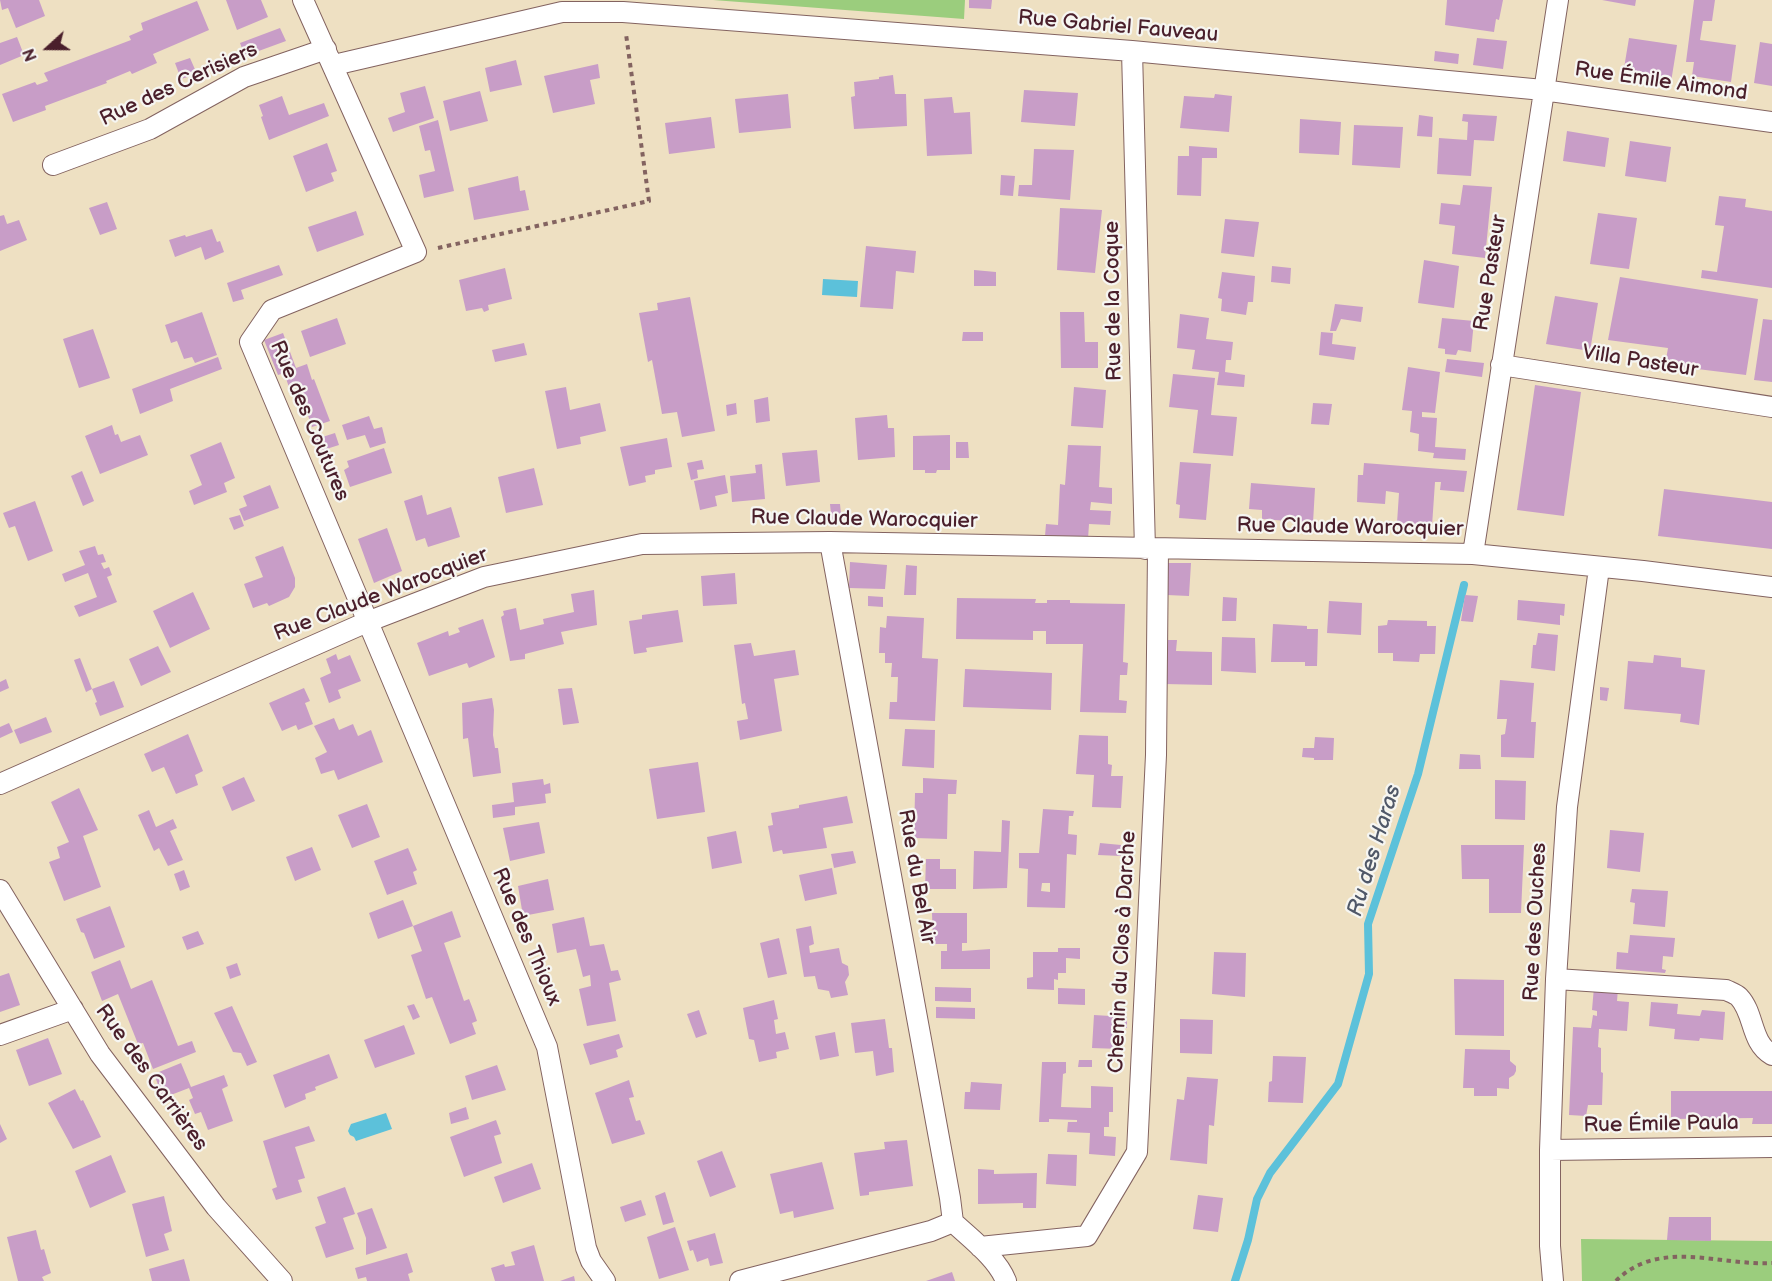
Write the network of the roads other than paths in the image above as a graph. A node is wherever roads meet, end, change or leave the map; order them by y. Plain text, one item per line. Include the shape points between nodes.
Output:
1 (303, 0) edge
2 (1558, 0) edge
3 (1132, 51) junction
4 (333, 64) junction
5 (1543, 90) junction
6 (1772, 122) edge
7 (53, 165) dead end
8 (1501, 365) junction
9 (1772, 406) edge
10 (830, 542) junction
11 (1152, 549) junction
12 (1473, 554) junction
13 (1599, 568) junction
14 (1772, 587) edge
15 (367, 622) junction
16 (0, 784) edge
17 (0, 890) edge
18 (1556, 979) junction
19 (73, 1009) junction
20 (0, 1035) edge
21 (1772, 1054) edge
22 (1772, 1147) edge
23 (1550, 1150) junction
24 (953, 1222) junction
25 (980, 1247) junction
26 (282, 1281) edge
27 (605, 1281) edge
28 (740, 1281) edge
29 (1006, 1281) edge
30 (1553, 1281) edge

1 - 4 street
2 - 5 street, Rue Pasteur
3 - 4 street, Rue Gabriel Fauveau via 623,12 562,12
3 - 5 street, Rue Gabriel Fauveau
3 - 11 street, Rue de la Coque
4 - 7 street, Rue des Cerisiers via 244,77 150,129
4 - 15 street, Rue des Coutures via 416,252 272,310 250,342
5 - 6 street, Rue Émile Aimond
5 - 8 street, Rue Pasteur
8 - 9 street, Villa Pasteur
8 - 12 street, Rue Pasteur
10 - 11 street, Rue Claude Warocquier
10 - 15 street, Rue Claude Warocquier via 642,544 484,577
10 - 24 street, Rue du Bel Air
11 - 12 street, Rue Claude Warocquier
11 - 25 street, Chemin du Clos à Darche via 1156,755 1137,1152 1087,1236
12 - 13 street, Rue Claude Warocquier
13 - 14 street, Rue Claude Warocquier
13 - 18 street, Rue des Ouches via 1567,807
15 - 16 street, Rue Claude Warocquier
15 - 27 street, Rue des Thioux via 547,1047 586,1248
17 - 19 street, Rue des Carrières
18 - 21 street via 1726,990 1738,997 1756,1039
18 - 23 street, Rue des Ouches
19 - 20 street
19 - 26 street, Rue des Carrières via 100,1054 216,1207
22 - 23 street, Rue Émile Paula
23 - 30 street, Rue des Ouches
24 - 25 street
24 - 28 street
25 - 29 street

